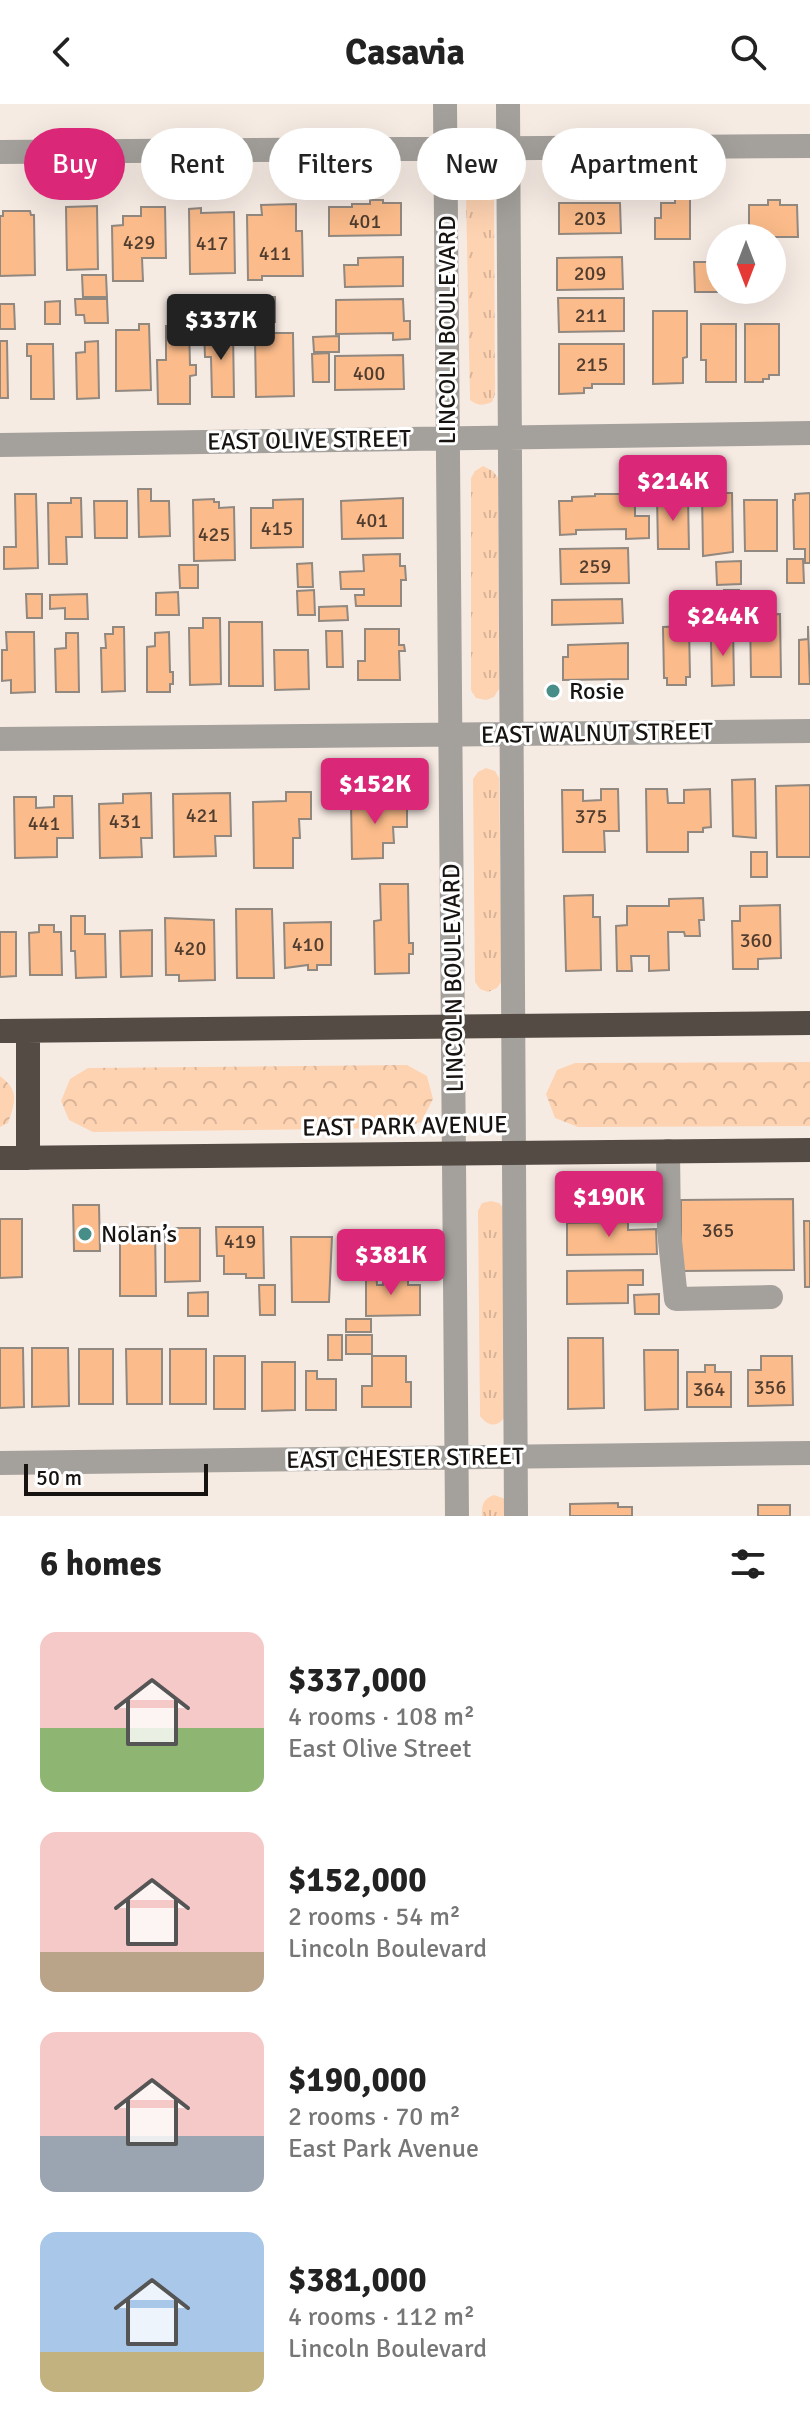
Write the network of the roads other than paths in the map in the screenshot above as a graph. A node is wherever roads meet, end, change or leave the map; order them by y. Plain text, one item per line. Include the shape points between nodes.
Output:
1 (445, 104) edge
2 (508, 104) edge
3 (446, 128) edge
4 (509, 128) edge
5 (810, 146) edge
6 (526, 148) edge
7 (417, 149) edge
8 (0, 152) edge
9 (446, 200) edge
10 (509, 200) edge
11 (810, 433) edge
12 (510, 437) junction
13 (448, 438) junction
14 (0, 445) edge
15 (810, 731) edge
16 (512, 734) junction
17 (451, 735) junction
18 (0, 739) edge
19 (810, 1023) edge
20 (454, 1026) junction
21 (513, 1026) junction
22 (0, 1031) edge
23 (28, 1031) junction
24 (810, 1150) edge
25 (668, 1151) junction
26 (514, 1153) junction
27 (455, 1154) junction
28 (0, 1158) edge
29 (28, 1158) junction
30 (771, 1297) dead end
31 (810, 1453) edge
32 (457, 1457) junction
33 (515, 1457) junction
34 (0, 1463) edge
35 (457, 1516) edge
36 (516, 1516) edge

1 - 3 street, LINCOLN BOULEVARD
2 - 4 street
5 - 6 street
7 - 8 street
9 - 13 street, LINCOLN BOULEVARD
10 - 12 street
11 - 12 street, EAST OLIVE STREET
12 - 13 street, EAST OLIVE STREET
12 - 16 street
13 - 14 street, EAST OLIVE STREET
13 - 17 street, LINCOLN BOULEVARD
15 - 16 street, EAST WALNUT STREET
16 - 17 street, EAST WALNUT STREET
16 - 21 street
17 - 18 street, EAST WALNUT STREET
17 - 20 street, LINCOLN BOULEVARD
19 - 21 highway
20 - 21 highway
20 - 23 highway
20 - 27 street, LINCOLN BOULEVARD
21 - 26 street
22 - 23 highway
23 - 29 highway
24 - 25 highway, EAST PARK AVENUE
25 - 26 highway, EAST PARK AVENUE
25 - 30 street via 676,1299
26 - 27 highway, EAST PARK AVENUE
26 - 33 street
27 - 29 highway, EAST PARK AVENUE
27 - 32 street, LINCOLN BOULEVARD
28 - 29 highway, EAST PARK AVENUE
31 - 33 street, EAST CHESTER STREET
32 - 33 street, EAST CHESTER STREET
32 - 34 street, EAST CHESTER STREET
32 - 35 street, LINCOLN BOULEVARD
33 - 36 street

